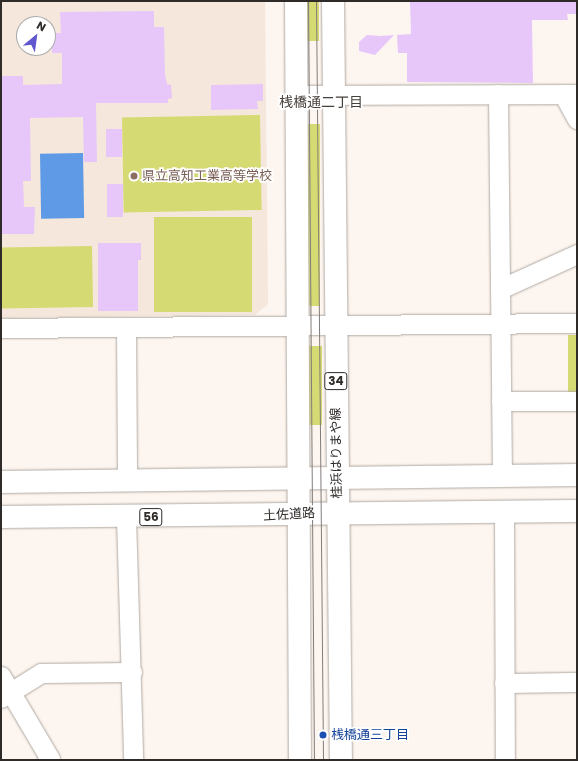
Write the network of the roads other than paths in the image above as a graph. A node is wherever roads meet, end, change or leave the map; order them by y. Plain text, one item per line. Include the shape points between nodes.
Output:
1 (296, 1) edge
2 (333, 1) edge
3 (498, 94) junction
4 (570, 94) edge
5 (297, 95) junction
6 (334, 95) junction
7 (577, 119) edge
8 (577, 254) edge
9 (500, 289) junction
10 (577, 323) edge
11 (500, 324) junction
12 (298, 326) junction
13 (336, 326) junction
14 (126, 327) junction
15 (1, 328) edge
16 (501, 401) junction
17 (577, 401) edge
18 (577, 475) edge
19 (502, 476) junction
20 (127, 479) junction
21 (337, 479) junction
22 (300, 480) junction
23 (1, 482) edge
24 (504, 511) junction
25 (577, 511) edge
26 (338, 512) junction
27 (300, 514) junction
28 (1, 517) edge
29 (126, 517) junction
30 (132, 672) junction
31 (577, 682) edge
32 (504, 683) junction
33 (4, 689) edge
34 (47, 760) edge
35 (133, 760) edge
36 (300, 760) edge
37 (341, 760) edge
38 (505, 760) edge

1 - 5 main road
2 - 6 main road, 桂浜はりまや線 / 34
3 - 4 street
3 - 6 street
3 - 9 street
4 - 7 street
5 - 6 street
5 - 12 main road
6 - 13 main road, 桂浜はりまや線 / 34
8 - 9 street
9 - 11 street
10 - 11 street
11 - 13 street
11 - 16 street
12 - 13 street
12 - 14 street
12 - 22 main road
13 - 21 main road, 桂浜はりまや線 / 34
14 - 15 street
14 - 20 street
16 - 17 street
16 - 19 street
18 - 19 main road
19 - 21 main road
20 - 22 main road
20 - 23 main road
21 - 22 main road
21 - 26 main road, 桂浜はりまや線 / 34
22 - 27 main road
24 - 25 main road, 土佐道路 / 56
24 - 26 main road, 土佐道路 / 56
24 - 32 street
26 - 27 main road, 土佐道路 / 56
26 - 37 main road, 桂浜はりまや線 / 34
27 - 29 main road, 土佐道路 / 56
27 - 36 main road
28 - 29 main road, 土佐道路 / 56
29 - 30 street
30 - 33 street via 41,673
30 - 35 street
31 - 32 street
32 - 38 street
33 - 34 street via 50,759

